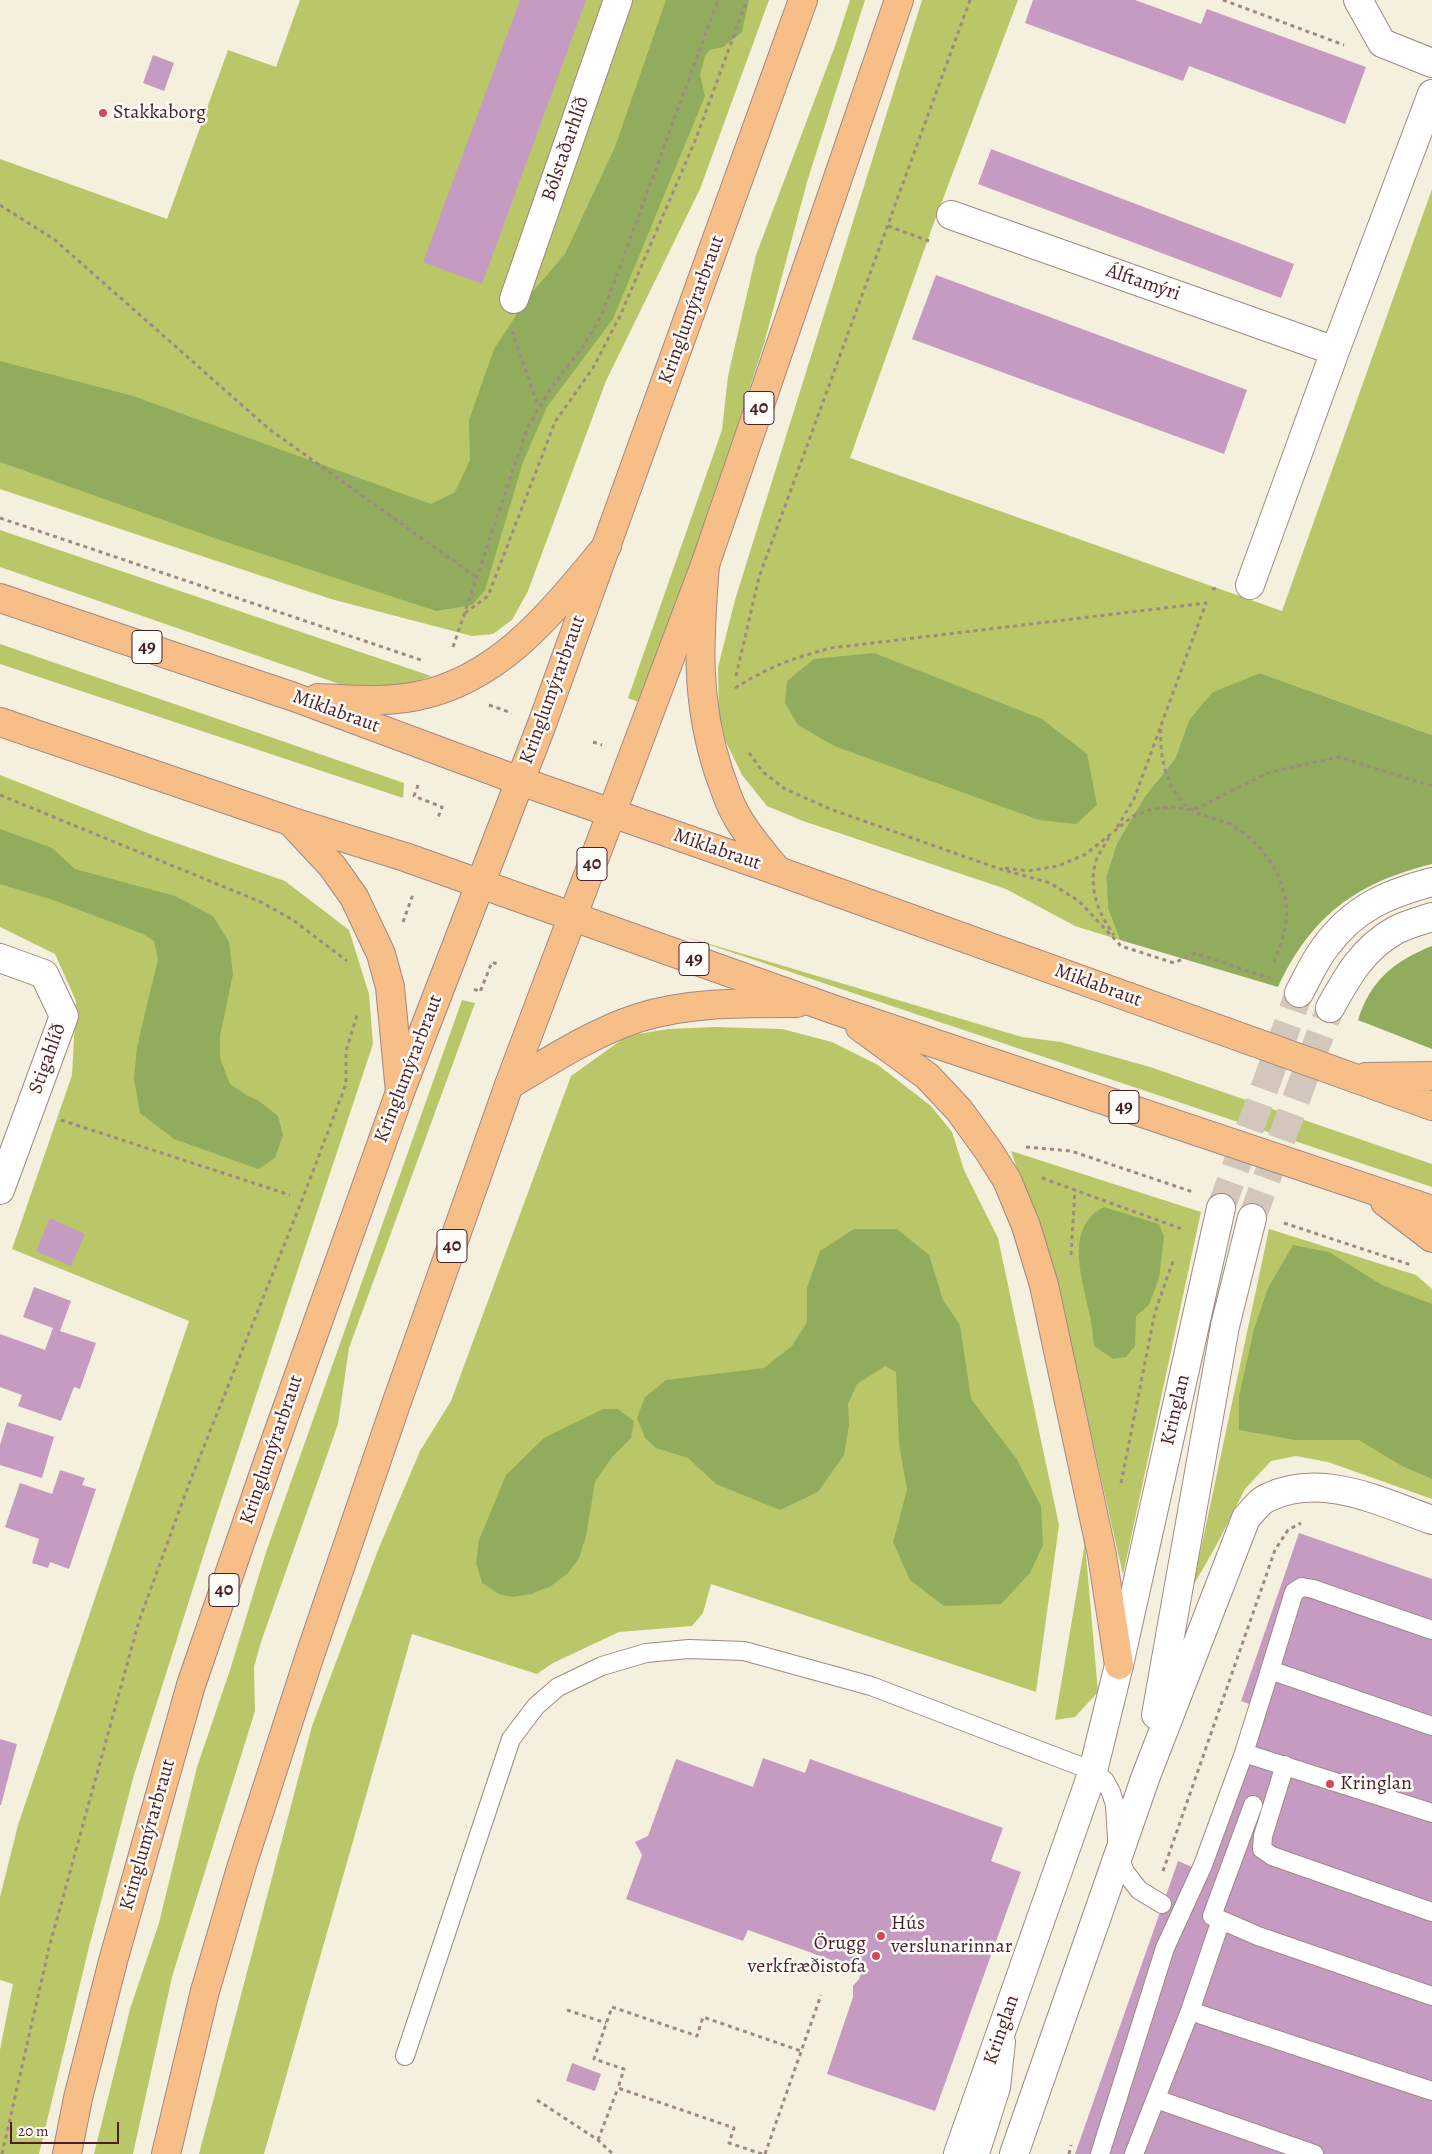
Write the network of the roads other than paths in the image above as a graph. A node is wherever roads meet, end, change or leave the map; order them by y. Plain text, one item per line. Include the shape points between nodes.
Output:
1 (618, 0) edge
2 (803, 0) edge
3 (899, 0) edge
4 (1358, 0) edge
5 (1432, 63) edge
6 (1432, 94) edge
7 (951, 215) dead end
8 (514, 299) road end
9 (1335, 351) junction
10 (607, 546) junction
11 (705, 565) junction
12 (1250, 585) dead end
13 (0, 598) edge
14 (294, 697) junction
15 (0, 722) edge
16 (520, 781) junction
17 (611, 813) junction
18 (290, 821) junction
19 (778, 871) junction
20 (1432, 882) edge
21 (480, 883) junction
22 (573, 916) junction
23 (1432, 917) edge
24 (0, 958) edge
25 (1299, 993) tunnel mouth
26 (827, 1007) junction
27 (1330, 1008) tunnel mouth
28 (1432, 1076) edge
29 (1347, 1077) junction
30 (509, 1086) junction
31 (400, 1092) junction
32 (1432, 1106) edge
33 (1366, 1187) junction
34 (0, 1190) edge
35 (1221, 1208) tunnel mouth
36 (1432, 1210) edge
37 (1252, 1218) tunnel mouth
38 (1432, 1238) edge
39 (1432, 1520) edge
40 (1432, 1630) edge
41 (1119, 1665) junction
42 (1270, 1670) junction
43 (1432, 1726) edge
44 (1244, 1753) junction
45 (1285, 1765) junction
46 (1093, 1771) junction
47 (1146, 1776) junction
48 (1253, 1805) dead end
49 (1432, 1813) edge
50 (1118, 1855) junction
51 (1158, 1902) road end
52 (1185, 1906) junction
53 (1432, 1912) edge
54 (1216, 1918) junction
55 (1432, 1996) edge
56 (1190, 2011) junction
57 (1007, 2014) junction
58 (405, 2056) dead end
59 (1432, 2091) edge
60 (1156, 2099) junction
61 (67, 2154) edge
62 (166, 2154) edge
63 (958, 2154) edge
64 (980, 2154) edge
65 (1014, 2154) edge
66 (1100, 2154) edge
67 (1134, 2154) edge
68 (1314, 2154) edge

1 - 8 street, Bólstaðarhlíð
2 - 10 main road, Kringlumýrarbraut / 40
3 - 11 main road, 40
4 - 5 street via 1382,42
6 - 9 street
7 - 9 street, Álftamýri
9 - 12 street
10 - 14 main road via 548,617 497,660 471,677 417,696 373,700
10 - 16 main road, Kringlumýrarbraut / 40
11 - 17 main road, 40
11 - 19 main road via 700,622 700,680 707,735 734,813
13 - 14 main road, Miklabraut / 49
14 - 16 main road, Miklabraut / 49
15 - 18 main road, 49
16 - 17 main road, Miklabraut / 49
16 - 21 main road, Kringlumýrarbraut / 40
17 - 19 main road, Miklabraut / 49
17 - 22 main road, 40
18 - 21 main road, 49
18 - 31 main road via 332,866 354,897 381,954 390,986
19 - 29 main road, Miklabraut / 49
20 - 25 street via 1396,892 1367,907 1342,927 1324,948
21 - 22 main road, 49
21 - 31 main road, Kringlumýrarbraut / 40
22 - 26 main road, 49
22 - 30 main road, 40
23 - 27 street via 1396,930 1373,945 1354,966
24 - 34 street, Stigahlíð via 44,974 64,1016
26 - 30 main road via 739,1003 655,1013 568,1050
26 - 33 main road, 49
26 - 41 main road via 927,1076 959,1110 1007,1180 1026,1226 1044,1285 1102,1555
28 - 29 main road
29 - 32 main road, Miklabraut / 49
30 - 62 main road, 40 via 394,1407 245,1856 205,1991
31 - 61 main road, Kringlumýrarbraut / 40 via 191,1685 113,1961
33 - 36 main road, 49
33 - 38 main road
35 - 41 street, Kringlan
37 - 47 street, Kringlan via 1225,1326
39 - 47 street, Kringlan via 1347,1490 1303,1486 1267,1497 1246,1518
40 - 42 lane via 1302,1588 1294,1592
41 - 46 street, Kringlan
42 - 43 lane
42 - 44 lane
44 - 45 lane
44 - 52 lane
45 - 49 lane
45 - 53 lane via 1262,1836 1262,1848 1272,1856
46 - 50 lane via 1105,1780 1115,1805
46 - 57 street, Kringlan
46 - 58 lane via 871,1686 744,1651 689,1649 655,1652 602,1666 558,1687 536,1706 511,1739
47 - 50 street, Kringlan
48 - 54 lane
50 - 51 lane via 1125,1872 1139,1890
50 - 65 street, Kringlan
52 - 54 lane
52 - 66 lane via 1165,1948
54 - 55 lane via 1258,1936
54 - 56 lane
56 - 59 lane
56 - 60 lane
57 - 63 street, Kringlan
57 - 64 lane via 1001,2088
60 - 67 lane
60 - 68 lane

